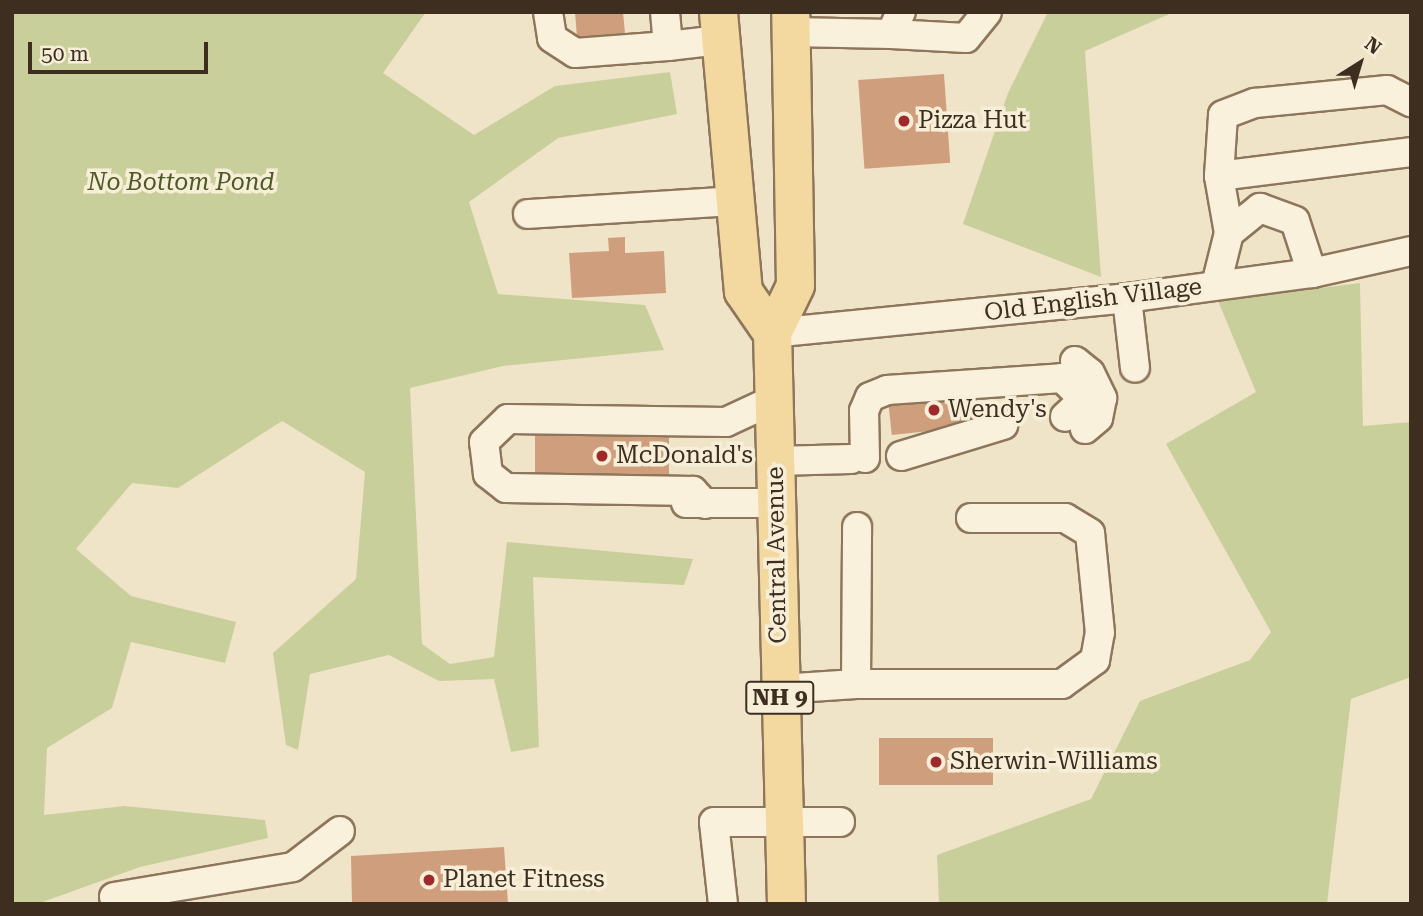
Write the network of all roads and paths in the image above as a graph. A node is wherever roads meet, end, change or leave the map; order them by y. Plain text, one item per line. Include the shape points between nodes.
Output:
1 (548, 12) edge
2 (665, 12) edge
3 (987, 12) edge
4 (790, 22) edge
5 (896, 23) edge
6 (719, 26) edge
7 (668, 46) junction
8 (1411, 102) edge
9 (1411, 152) edge
10 (1219, 176) junction
11 (735, 201) junction
12 (528, 214) dead end
13 (1228, 233) junction
14 (1411, 251) edge
15 (1312, 273) junction
16 (1216, 285) junction
17 (1127, 298) junction
18 (772, 333) junction
19 (1040, 361) dead end
20 (1075, 361) dead end
21 (1135, 368) dead end
22 (878, 392) junction
23 (715, 405) dead end
24 (767, 406) junction
25 (1003, 425) dead end
26 (901, 456) dead end
27 (775, 461) junction
28 (610, 501) dead end
29 (776, 503) junction
30 (705, 504) junction
31 (971, 518) dead end
32 (857, 527) dead end
33 (856, 684) junction
34 (780, 689) junction
35 (783, 820) junction
36 (840, 822) dead end
37 (340, 831) dead end
38 (114, 897) dead end
39 (723, 904) edge
40 (786, 904) edge

1 - 7 street via 552,38 575,53
2 - 7 street
3 - 5 street via 966,38
4 - 5 street
4 - 18 main road, Central Avenue / NH 9 via 795,285
6 - 7 street
6 - 11 main road
8 - 10 street via 1387,90 1236,107 1223,115
9 - 10 street
10 - 13 street
11 - 12 street
11 - 18 main road via 743,291
13 - 15 street via 1260,208 1278,210 1304,237
13 - 16 street
14 - 15 street, Old English Village
15 - 16 street, Old English Village
16 - 17 street, Old English Village
17 - 18 street, Old English Village
17 - 21 street
18 - 24 main road, Central Avenue / NH 9
19 - 22 street via 917,375
20 - 22 street via 1090,373 1102,398 1098,418 1075,423 1084,399 1062,378
22 - 27 street via 864,411 858,459
23 - 24 street
24 - 27 main road, Central Avenue / NH 9
24 - 30 street via 716,423 508,419 484,442 488,474 506,488 694,491
25 - 26 street
27 - 29 main road, Central Avenue / NH 9
28 - 30 street
29 - 30 street
29 - 34 main road, Central Avenue / NH 9
31 - 33 street via 1065,518 1090,533 1100,634 1095,660 1062,684
32 - 33 street
33 - 34 street
34 - 35 main road, Central Avenue / NH 9
35 - 36 street
35 - 39 street via 714,822
35 - 40 main road, Central Avenue / NH 9
37 - 38 street via 293,867

